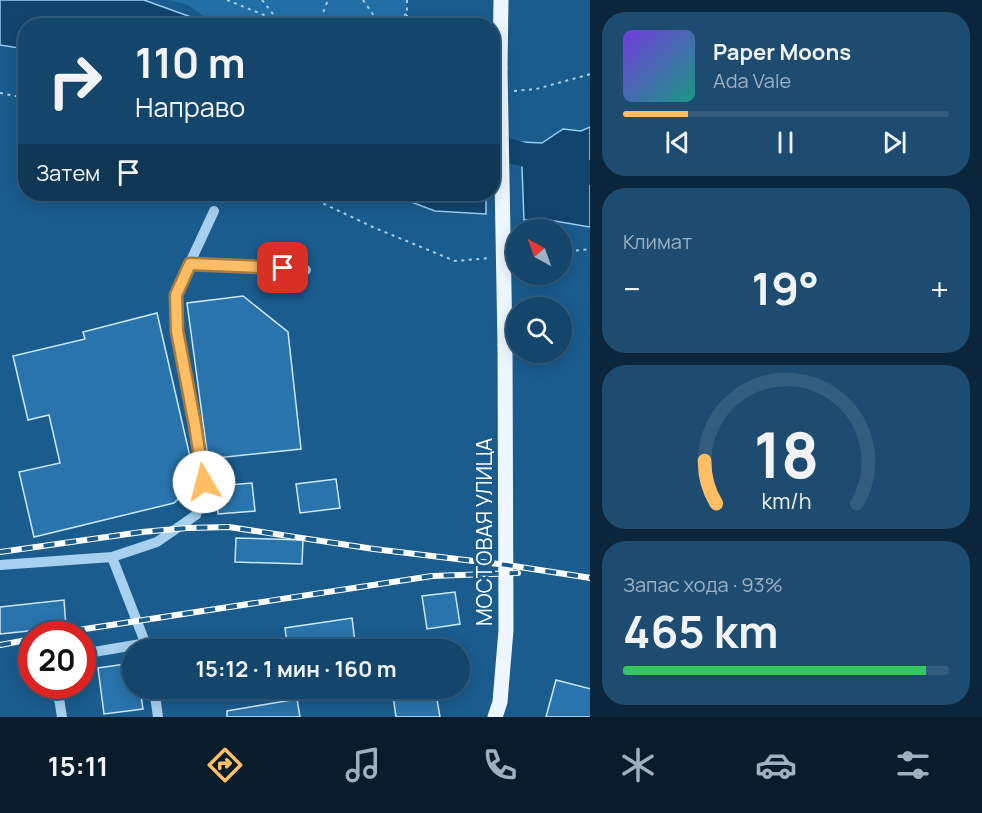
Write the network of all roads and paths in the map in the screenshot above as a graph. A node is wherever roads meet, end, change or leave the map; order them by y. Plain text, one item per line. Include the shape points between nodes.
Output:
1 (227, 0) edge
2 (262, 0) edge
3 (328, 0) edge
4 (363, 0) edge
5 (407, 0) edge
6 (501, 0) edge
7 (406, 14) junction
8 (273, 18) edge
9 (276, 18) edge
10 (321, 18) edge
11 (376, 18) edge
12 (397, 18) edge
13 (406, 18) edge
14 (590, 74) edge
15 (536, 89) dead end
16 (0, 93) edge
17 (18, 96) edge
18 (318, 201) edge
19 (214, 211) dead end
20 (590, 249) edge
21 (572, 251) edge
22 (497, 258) dead end
23 (190, 264) junction
24 (306, 270) dead end
25 (112, 557) junction
26 (0, 566) edge
27 (145, 639) edge
28 (122, 649) edge
29 (96, 652) edge
30 (59, 699) edge
31 (156, 699) edge
32 (62, 717) edge
33 (158, 717) edge
34 (495, 717) edge

1 - 8 path
2 - 9 path
3 - 10 path
4 - 11 path
5 - 7 path
6 - 34 main road, МОСТОВАЯ УЛИЦА, bridge via 506,630 500,702
7 - 12 path
7 - 13 path
14 - 15 path
16 - 17 path
18 - 22 path via 455,261
19 - 23 lane
20 - 21 path
23 - 24 lane
23 - 25 lane via 176,295 177,331 204,482 196,515 158,542
25 - 26 lane
25 - 27 lane
28 - 29 lane
30 - 32 lane
31 - 33 lane

